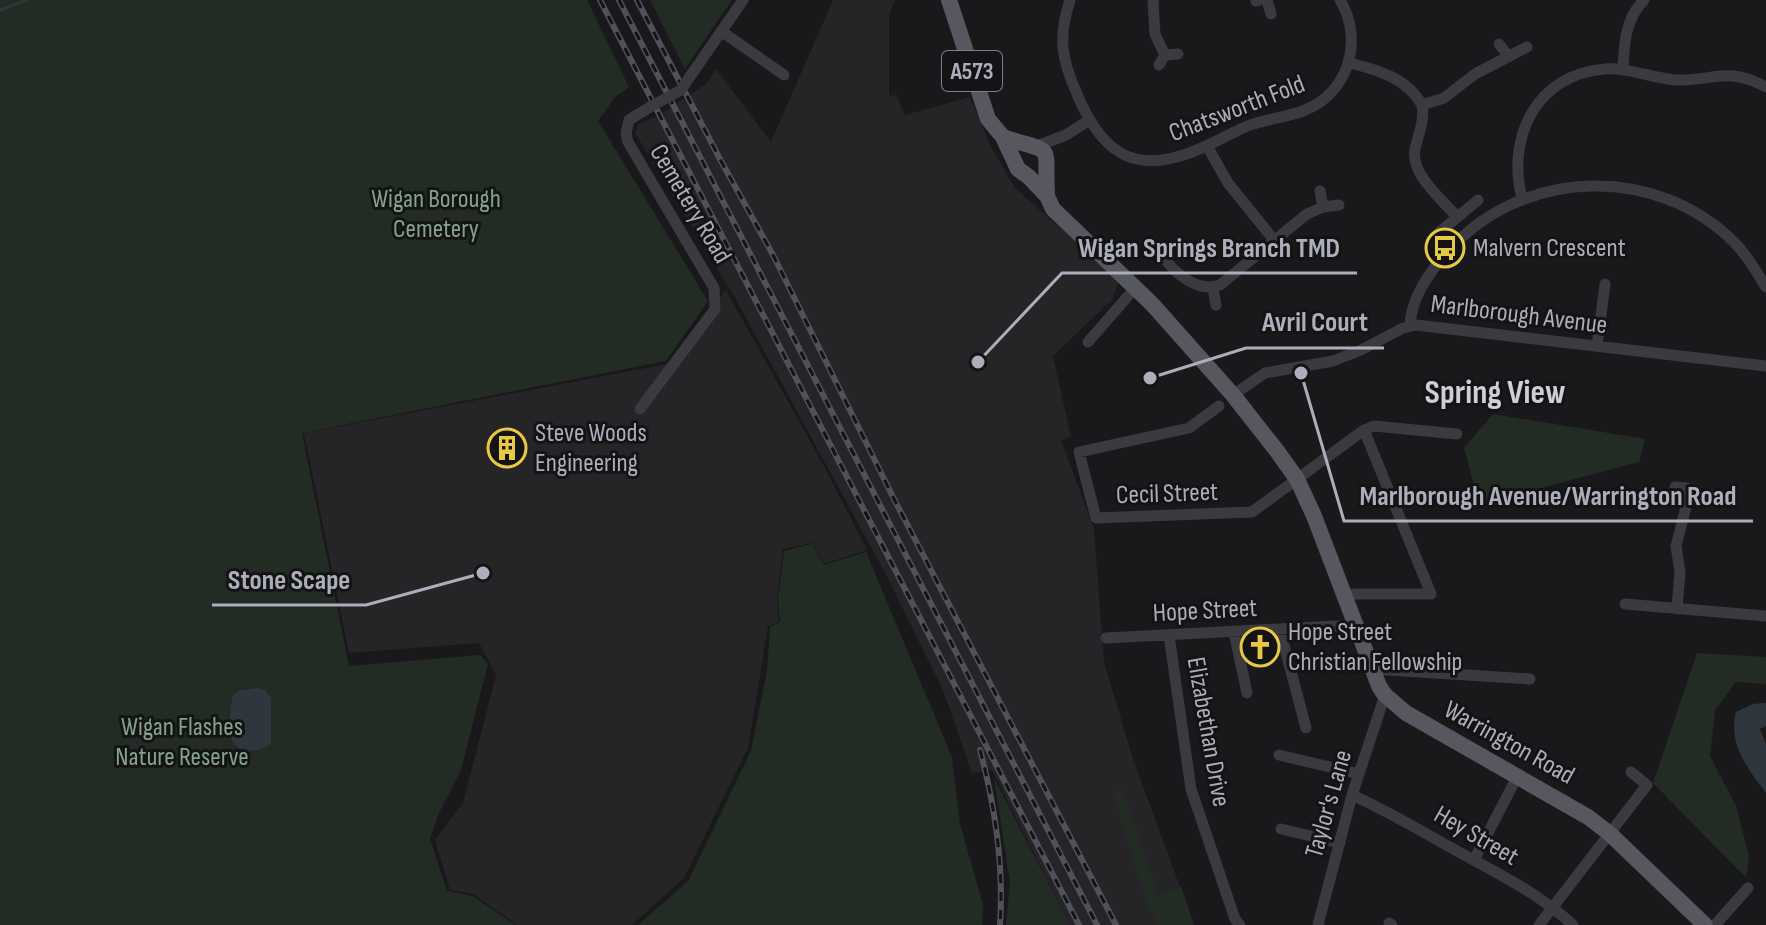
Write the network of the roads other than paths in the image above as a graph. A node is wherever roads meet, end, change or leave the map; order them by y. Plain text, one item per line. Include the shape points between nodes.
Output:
1 (743, 0) edge
2 (949, 0) edge
3 (1070, 0) edge
4 (1153, 0) edge
5 (1267, 0) edge
6 (1340, 0) edge
7 (1644, 0) edge
8 (1271, 14) dead end
9 (721, 31) junction
10 (1499, 44) dead end
11 (1527, 47) dead end
12 (1509, 57) junction
13 (1167, 58) dead end
14 (1350, 63) junction
15 (1623, 70) junction
16 (784, 75) dead end
17 (1766, 87) edge
18 (1422, 105) junction
19 (1088, 121) junction
20 (1066, 135) junction
21 (1003, 137) junction
22 (1032, 145) junction
23 (1207, 146) junction
24 (1015, 160) junction
25 (1047, 165) junction
26 (1029, 177) junction
27 (1320, 191) dead end
28 (1047, 196) junction
29 (1522, 198) junction
30 (1478, 200) dead end
31 (1339, 205) dead end
32 (1323, 207) junction
33 (1457, 217) junction
34 (1436, 235) dead end
35 (1274, 240) junction
36 (1163, 257) dead end
37 (1605, 284) dead end
38 (1136, 287) junction
39 (1766, 287) edge
40 (1213, 288) junction
41 (1216, 305) dead end
42 (1410, 326) junction
43 (1088, 342) dead end
44 (1597, 346) junction
45 (1766, 366) edge
46 (1233, 395) junction
47 (1211, 408) dead end
48 (640, 409) dead end
49 (1364, 430) junction
50 (1457, 434) dead end
51 (1297, 479) junction
52 (1686, 488) dead end
53 (1344, 597) junction
54 (1625, 604) dead end
55 (1677, 609) junction
56 (1766, 616) edge
57 (1355, 625) junction
58 (1280, 630) junction
59 (1234, 632) junction
60 (1169, 635) junction
61 (1106, 638) dead end
62 (1372, 669) junction
63 (1530, 679) dead end
64 (1247, 693) dead end
65 (1385, 695) junction
66 (1306, 728) dead end
67 (1279, 755) dead end
68 (1631, 772) dead end
69 (1359, 774) junction
70 (1518, 775) junction
71 (1352, 795) junction
72 (1281, 829) dead end
73 (1609, 833) junction
74 (1340, 843) junction
75 (1474, 860) junction
76 (1748, 888) dead end
77 (1552, 906) junction
78 (1240, 925) edge
79 (1318, 925) edge
80 (1539, 925) edge
81 (1573, 925) edge
82 (1705, 925) edge
83 (1715, 925) edge

1 - 9 street, Cemetery Road
2 - 21 main road, A573 via 988,119
3 - 19 street, Chatsworth Fold via 1061,44
4 - 13 street via 1155,34
5 - 8 street
6 - 14 street via 1352,27
7 - 15 street via 1628,25
9 - 16 street
9 - 48 street, Cemetery Road, bridge via 681,90 629,120 626,133 716,299 715,309
10 - 12 street
11 - 12 street
12 - 18 street via 1444,98
14 - 18 street via 1396,79
14 - 23 street, Chatsworth Fold via 1333,90 1312,107 1263,120
15 - 17 street via 1678,80 1734,76
15 - 29 street via 1583,73 1541,101 1517,150
18 - 33 street via 1415,162
19 - 20 street
19 - 23 street, Chatsworth Fold via 1111,148 1138,160 1172,158
20 - 22 street
20 - 25 street
21 - 22 main road
21 - 24 main road, A573
22 - 24 main road via 1019,151
22 - 25 main road via 1045,151
23 - 35 street via 1228,183
24 - 26 main road, A573
25 - 26 main road via 1038,176
25 - 28 main road
26 - 28 main road, Warrington Road / A573
27 - 32 street
28 - 38 main road, Warrington Road / A573 via 1053,209
29 - 39 street via 1599,185 1670,199 1724,233
29 - 42 street via 1482,220 1439,261 1418,294
30 - 33 street
31 - 32 street
32 - 35 street
33 - 34 street
35 - 40 street
36 - 40 street via 1169,273
37 - 44 street
38 - 43 street
38 - 46 main road, Warrington Road / A573
40 - 41 street
42 - 44 street, Marlborough Avenue
42 - 46 street, Marlborough Avenue via 1333,361 1265,373
44 - 45 street, Marlborough Avenue
46 - 51 main road, Warrington Road / A573
47 - 51 street, Cecil Street via 1189,428 1079,452 1096,518 1252,512
49 - 50 street via 1383,426
49 - 51 street
49 - 53 street via 1431,594
51 - 53 main road, Warrington Road / A573
52 - 55 street via 1676,546
53 - 57 main road, Warrington Road / A573
54 - 55 street
55 - 56 street
57 - 58 street, Hope Street
57 - 62 main road, Warrington Road / A573
58 - 59 street, Hope Street
58 - 66 street
59 - 60 street, Hope Street
59 - 64 street
60 - 61 street, Hope Street
60 - 78 street, Elizabethan Drive via 1191,789
62 - 63 street
62 - 65 main road, Warrington Road / A573
65 - 69 street, Taylor's Lane
65 - 70 main road, Warrington Road / A573 via 1406,713
67 - 69 street
68 - 73 street via 1647,785
69 - 71 street, Taylor's Lane
70 - 73 main road, Warrington Road / A573
70 - 75 street
71 - 74 street, Taylor's Lane
71 - 75 street, Hey Street
72 - 74 street
73 - 77 street
73 - 82 main road, Warrington Road / A573
74 - 79 street, Taylor's Lane
75 - 77 street, Hey Street
76 - 83 street
77 - 80 street
77 - 81 street, Hey Street

